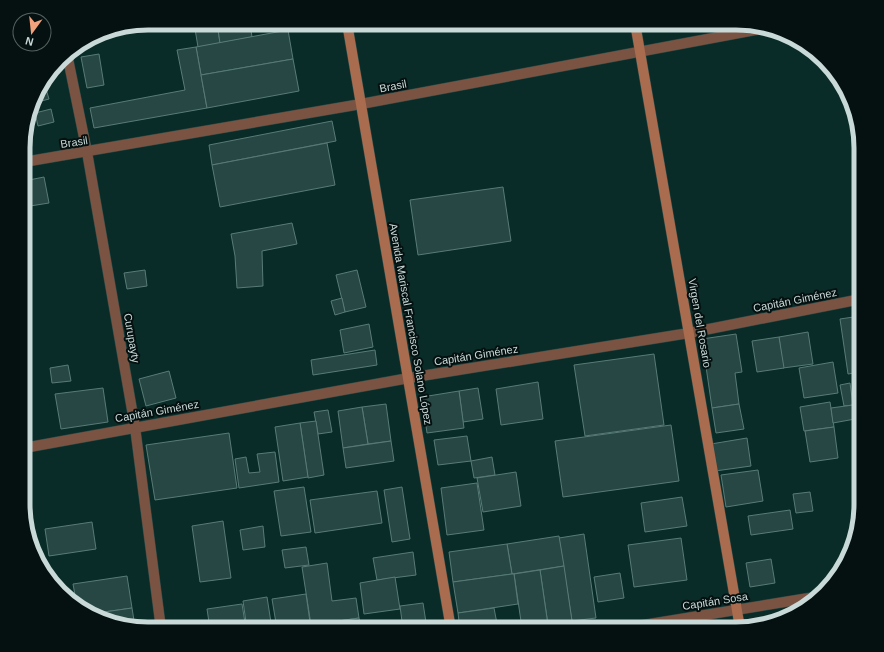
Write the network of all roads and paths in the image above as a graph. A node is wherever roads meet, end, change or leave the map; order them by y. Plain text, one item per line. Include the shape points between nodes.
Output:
1 (347, 30) edge
2 (636, 30) edge
3 (750, 31) edge
4 (639, 52) junction
5 (68, 61) edge
6 (361, 104) junction
7 (87, 152) junction
8 (30, 161) edge
9 (854, 300) edge
10 (689, 332) junction
11 (408, 378) junction
12 (135, 427) junction
13 (30, 447) edge
14 (808, 598) edge
15 (737, 610) junction
16 (160, 622) edge
17 (450, 622) edge
18 (662, 622) edge
19 (739, 622) edge

1 - 6 main road, Avenida Mariscal Francisco Solano López
2 - 4 main road, Virgen del Rosario
3 - 4 street, Brasil
4 - 6 street, Brasil
4 - 10 main road, Virgen del Rosario
5 - 7 street, Curupayty
6 - 7 street, Brasil
6 - 11 main road, Avenida Mariscal Francisco Solano López
7 - 8 street, Brasil
7 - 12 street, Curupayty
9 - 10 street, Capitán Giménez
10 - 11 street, Capitán Giménez
10 - 15 main road, Virgen del Rosario
11 - 12 street, Capitán Giménez
11 - 17 main road, Avenida Mariscal Francisco Solano López
12 - 13 street, Capitán Giménez
12 - 16 street, Curupayty
14 - 15 street, Capitán Sosa
15 - 18 street, Capitán Sosa
15 - 19 main road, Virgen del Rosario

